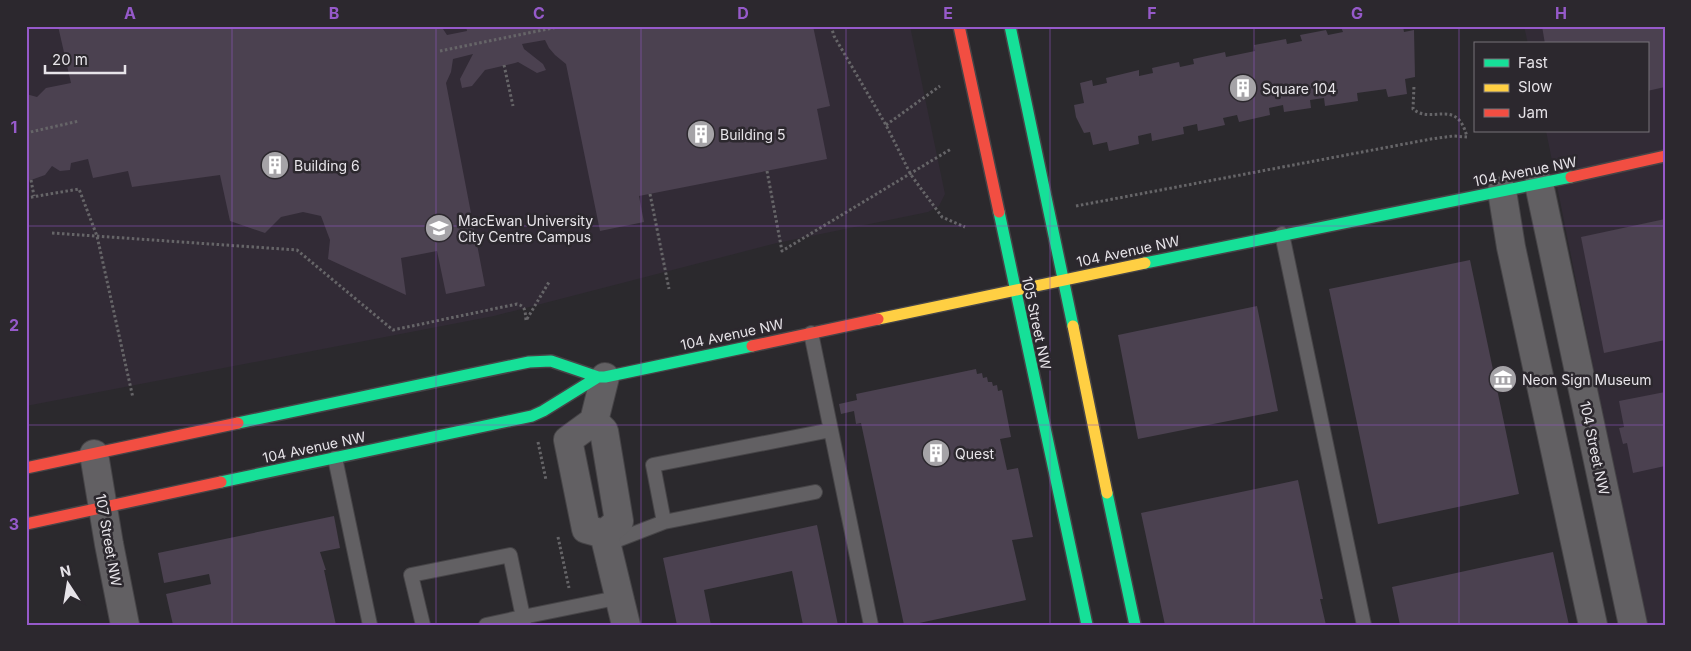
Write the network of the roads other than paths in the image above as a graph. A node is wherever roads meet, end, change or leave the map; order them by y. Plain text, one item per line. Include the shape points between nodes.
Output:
1 (959, 26) edge
2 (1010, 26) edge
3 (1665, 156) edge
4 (1539, 184) junction
5 (1502, 191) junction
6 (1282, 234) junction
7 (1064, 279) junction
8 (1015, 290) junction
9 (812, 332) junction
10 (601, 377) junction
11 (594, 420) junction
12 (832, 430) junction
13 (94, 454) junction
14 (335, 458) junction
15 (26, 468) edge
16 (815, 492) dead end
17 (103, 507) junction
18 (664, 522) junction
19 (26, 524) edge
20 (606, 539) junction
21 (621, 597) junction
22 (524, 621) edge
23 (125, 625) edge
24 (370, 625) edge
25 (423, 625) edge
26 (486, 625) edge
27 (626, 625) edge
28 (871, 625) edge
29 (1087, 625) edge
30 (1135, 625) edge
31 (1364, 625) edge
32 (1593, 625) edge
33 (1633, 625) edge

1 - 8 main road, 105 Street NW
2 - 7 main road
3 - 4 main road, 104 Avenue NW
4 - 5 main road, 104 Avenue NW
4 - 33 street, 104 Street NW
5 - 6 main road, 104 Avenue NW
5 - 32 street
6 - 7 main road, 104 Avenue NW
6 - 31 lane
7 - 8 main road, 104 Avenue NW
7 - 30 main road
8 - 9 main road, 104 Avenue NW
8 - 29 main road, 105 Street NW
9 - 10 main road, 104 Avenue NW
9 - 12 lane
10 - 11 street
10 - 13 main road via 551,361 529,362
10 - 14 main road, 104 Avenue NW via 532,416
11 - 20 street via 604,431 620,521
11 - 20 street via 568,440 586,529
12 - 18 lane via 653,465
12 - 28 lane
13 - 15 main road
13 - 17 street, 107 Street NW
14 - 17 main road, 104 Avenue NW
14 - 24 lane
16 - 18 lane
17 - 19 main road, 104 Avenue NW
17 - 23 street, 107 Street NW
18 - 20 lane
20 - 21 street
21 - 22 lane
21 - 27 street
22 - 25 lane via 510,555 411,575
22 - 26 lane

